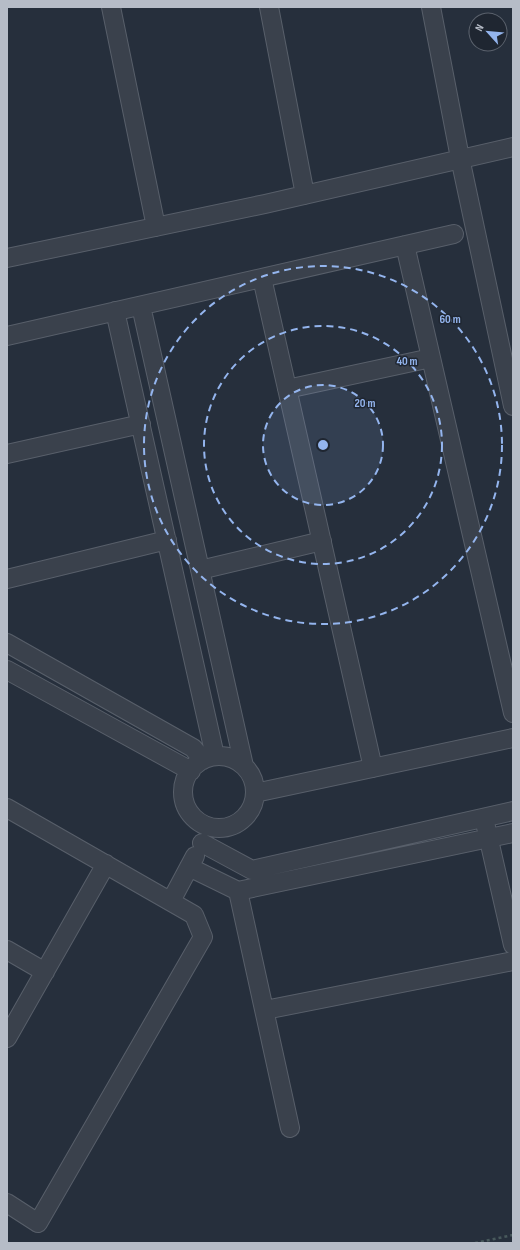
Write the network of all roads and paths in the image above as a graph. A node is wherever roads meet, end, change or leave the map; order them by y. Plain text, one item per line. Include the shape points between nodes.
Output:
1 (111, 7) edge
2 (269, 7) edge
3 (431, 7) edge
4 (513, 147) edge
5 (460, 158) junction
6 (305, 195) junction
7 (156, 227) junction
8 (454, 234) dead end
9 (405, 245) junction
10 (7, 258) edge
11 (262, 278) junction
12 (141, 306) junction
13 (116, 312) junction
14 (7, 336) edge
15 (431, 358) junction
16 (287, 389) junction
17 (513, 406) edge
18 (141, 424) junction
19 (7, 454) edge
20 (167, 540) junction
21 (322, 542) junction
22 (200, 570) junction
23 (7, 579) edge
24 (7, 643) edge
25 (7, 670) edge
26 (513, 713) edge
27 (513, 738) edge
28 (202, 762) junction
29 (244, 766) junction
30 (373, 768) junction
31 (255, 793) junction
32 (7, 808) edge
33 (513, 811) edge
34 (484, 818) junction
35 (211, 827) junction
36 (513, 833) edge
37 (489, 839) junction
38 (202, 843) junction
39 (106, 864) junction
40 (190, 867) junction
41 (238, 891) junction
42 (171, 901) junction
43 (513, 945) edge
44 (7, 950) edge
45 (513, 962) edge
46 (44, 972) junction
47 (265, 1010) junction
48 (7, 1038) edge
49 (290, 1128) dead end
50 (7, 1203) edge
51 (513, 1235) edge
52 (475, 1243) edge

1 - 7 street
2 - 6 street
3 - 5 street
4 - 5 street
5 - 6 street
5 - 17 street
6 - 7 street
7 - 10 street
8 - 9 street
9 - 11 street
9 - 15 street
11 - 12 street
11 - 16 street
12 - 13 street
12 - 22 street
13 - 14 street
13 - 18 street
15 - 16 street
15 - 26 street
16 - 21 street
18 - 19 street
18 - 20 street
20 - 23 street
20 - 28 street
21 - 22 street
21 - 30 street
22 - 29 street
24 - 28 street via 192,748
25 - 28 street
27 - 30 street
28 - 29 street via 227,756
28 - 35 street via 186,778 183,790 190,814
29 - 31 street via 253,781
30 - 31 street
31 - 35 street via 246,816 230,826
32 - 39 street
33 - 34 street
34 - 37 street
34 - 38 street via 252,870
35 - 38 street
36 - 37 street
37 - 41 street
37 - 43 street
38 - 40 street
39 - 42 street
39 - 46 street
40 - 41 street
40 - 42 street
41 - 47 street
42 - 50 street via 194,915 203,937 38,1223
44 - 46 street
45 - 47 street
46 - 48 street
47 - 49 street
51 - 52 path

